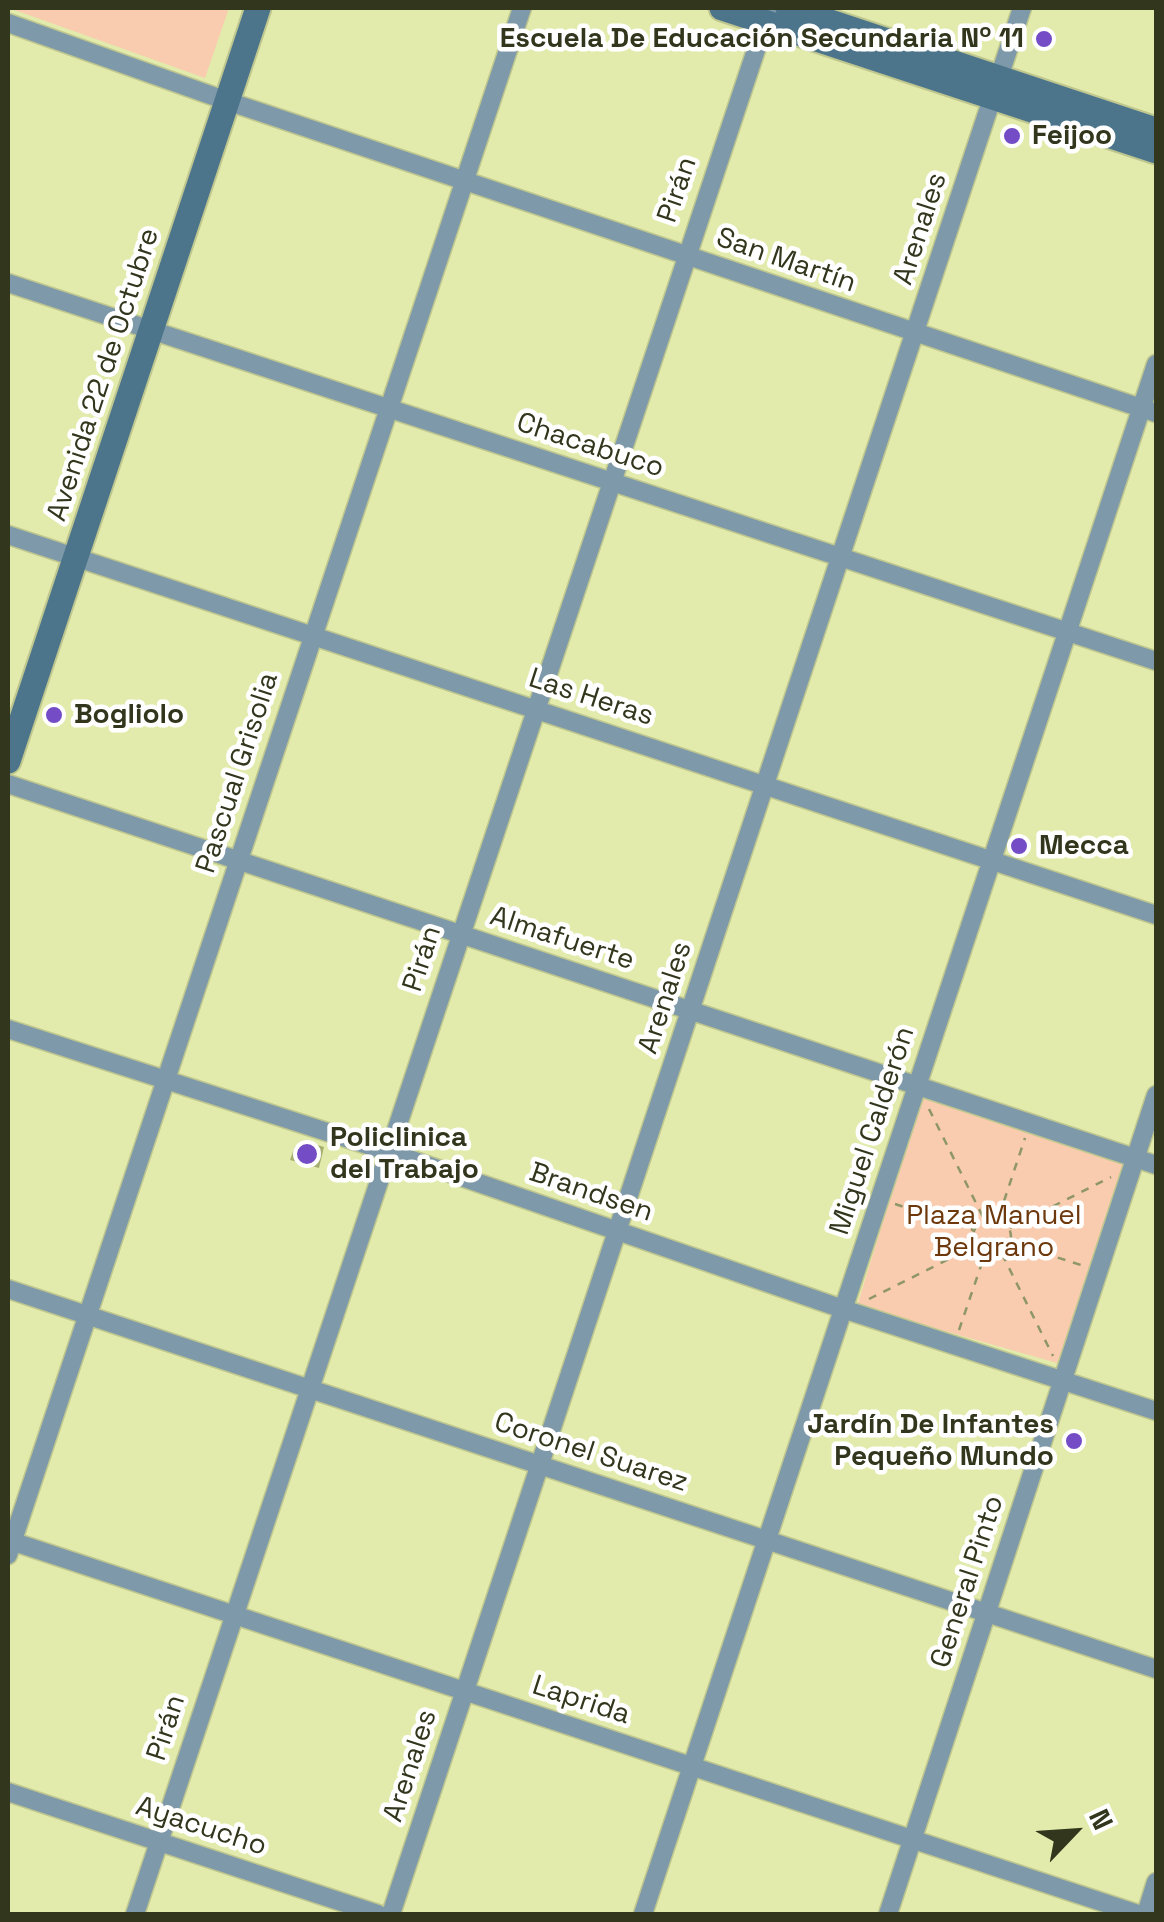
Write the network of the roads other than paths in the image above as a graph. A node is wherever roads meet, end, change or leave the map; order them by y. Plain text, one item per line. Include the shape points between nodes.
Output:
1 (258, 8) edge
2 (522, 8) edge
3 (722, 8) edge
4 (788, 8) edge
5 (1022, 8) edge
6 (767, 14) edge
7 (8, 23) edge
8 (995, 88) junction
9 (227, 101) junction
10 (1156, 130) edge
11 (1156, 151) edge
12 (464, 182) junction
13 (684, 256) junction
14 (8, 282) edge
15 (148, 330) junction
16 (916, 334) junction
17 (1156, 364) edge
18 (388, 408) junction
19 (1149, 411) edge
20 (610, 482) junction
21 (8, 534) edge
22 (76, 557) junction
23 (841, 558) junction
24 (1068, 631) junction
25 (312, 635) junction
26 (1156, 660) edge
27 (536, 708) junction
28 (8, 761) edge
29 (8, 784) edge
30 (766, 785) junction
31 (238, 860) junction
32 (992, 860) junction
33 (1156, 914) edge
34 (460, 934) junction
35 (691, 1010) junction
36 (8, 1029) edge
37 (167, 1079) junction
38 (920, 1092) junction
39 (1156, 1096) edge
40 (390, 1152) junction
41 (1136, 1158) junction
42 (1156, 1165) edge
43 (619, 1231) junction
44 (8, 1289) edge
45 (844, 1309) junction
46 (87, 1315) junction
47 (1063, 1380) junction
48 (310, 1388) junction
49 (1156, 1411) edge
50 (540, 1465) junction
51 (767, 1540) junction
52 (9, 1546) edge
53 (987, 1613) junction
54 (233, 1614) junction
55 (1156, 1669) edge
56 (465, 1692) junction
57 (692, 1767) junction
58 (8, 1792) edge
59 (913, 1840) junction
60 (159, 1842) junction
61 (1156, 1882) edge
62 (135, 1914) edge
63 (378, 1914) edge
64 (391, 1914) edge
65 (642, 1914) edge
66 (888, 1914) edge
67 (1138, 1914) edge
68 (1146, 1914) edge

1 - 9 main road, Avenida 22 de Octubre
2 - 12 street, Pascual Grisolia
3 - 6 main road
4 - 8 main road
5 - 8 street, Arenales
6 - 8 main road
6 - 13 street, Pirán
7 - 9 street, San Martín
8 - 10 main road
8 - 11 main road
8 - 16 street, Arenales
9 - 12 street, San Martín
9 - 15 main road, Avenida 22 de Octubre
12 - 13 street, San Martín
12 - 18 street, Pascual Grisolia
13 - 16 street, San Martín
13 - 20 street, Pirán
14 - 15 street, Chacabuco
15 - 18 street, Chacabuco
15 - 22 main road, Avenida 22 de Octubre
16 - 19 street, San Martín
16 - 23 street, Arenales
17 - 19 street, Miguel Calderón
18 - 20 street, Chacabuco
18 - 25 street, Pascual Grisolia
19 - 24 street, Miguel Calderón
20 - 23 street, Chacabuco
20 - 27 street, Pirán
21 - 22 street, Las Heras
22 - 25 street, Las Heras
22 - 28 main road, Avenida 22 de Octubre
23 - 24 street, Chacabuco
23 - 30 street, Arenales
24 - 26 street, Chacabuco
24 - 32 street, Miguel Calderón
25 - 27 street, Las Heras
25 - 31 street, Pascual Grisolia
27 - 30 street, Las Heras
27 - 34 street, Pirán
29 - 31 street, Almafuerte
30 - 32 street, Las Heras
30 - 35 street, Arenales
31 - 34 street, Almafuerte
31 - 37 street, Pascual Grisolia
32 - 33 street, Las Heras
32 - 38 street, Miguel Calderón
34 - 35 street, Almafuerte
34 - 40 street, Pirán
35 - 38 street, Almafuerte
35 - 43 street, Arenales
36 - 37 street, Brandsen
37 - 40 street, Brandsen
37 - 46 street, Pascual Grisolia
38 - 41 street, Almafuerte
38 - 45 street, Miguel Calderón
39 - 41 street, General Pinto
40 - 43 street, Brandsen
40 - 48 street, Pirán
41 - 42 street, Almafuerte
41 - 47 street, General Pinto
43 - 45 street, Brandsen
43 - 50 street, Arenales
44 - 46 street, Coronel Suarez
45 - 47 street, Brandsen
45 - 51 street, Miguel Calderón
46 - 48 street, Coronel Suarez
46 - 52 street, Pascual Grisolia
47 - 49 street, Brandsen
47 - 53 street, General Pinto
48 - 50 street, Coronel Suarez
48 - 54 street, Pirán
50 - 51 street, Coronel Suarez
50 - 56 street, Arenales
51 - 53 street, Coronel Suarez
51 - 57 street, Miguel Calderón
52 - 54 street, Laprida
53 - 55 street, Coronel Suarez
53 - 59 street, General Pinto
54 - 56 street, Laprida
54 - 60 street, Pirán
56 - 57 street, Laprida
56 - 64 street, Arenales
57 - 59 street, Laprida
57 - 65 street, Miguel Calderón
58 - 60 street, Ayacucho
59 - 66 street, General Pinto
59 - 67 street, Laprida
60 - 62 street, Pirán
60 - 63 street, Ayacucho
61 - 68 street

